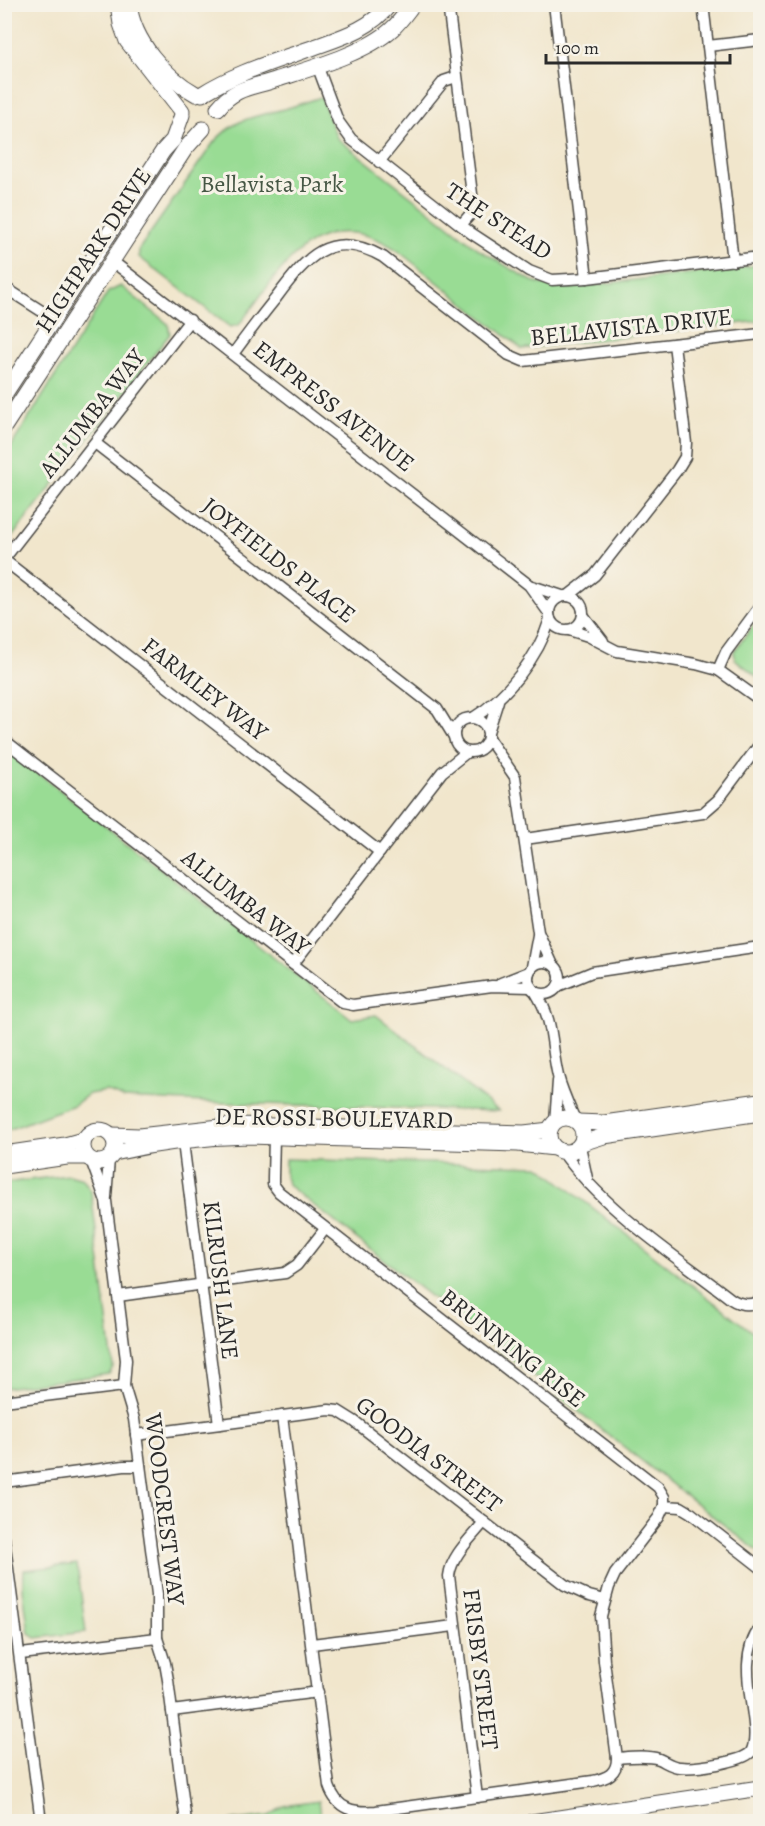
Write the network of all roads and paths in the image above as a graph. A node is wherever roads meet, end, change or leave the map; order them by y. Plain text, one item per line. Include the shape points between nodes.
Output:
1 (117, 4) edge
2 (129, 4) edge
3 (390, 4) edge
4 (413, 4) edge
5 (448, 4) edge
6 (554, 4) edge
7 (703, 4) edge
8 (760, 40) edge
9 (708, 46) junction
10 (317, 65) junction
11 (456, 77) junction
12 (199, 94) junction
13 (218, 108) junction
14 (182, 113) junction
15 (203, 129) junction
16 (379, 162) junction
17 (461, 225) junction
18 (97, 251) junction
19 (760, 257) edge
20 (112, 261) junction
21 (733, 261) junction
22 (587, 278) junction
23 (4, 287) edge
24 (54, 319) junction
25 (190, 321) junction
26 (69, 329) junction
27 (760, 334) edge
28 (674, 344) junction
29 (232, 354) junction
30 (4, 394) edge
31 (4, 427) edge
32 (95, 443) junction
33 (4, 559) edge
34 (596, 575) junction
35 (529, 585) junction
36 (565, 596) junction
37 (760, 606) edge
38 (583, 612) junction
39 (549, 616) junction
40 (566, 630) junction
41 (606, 644) junction
42 (536, 651) junction
43 (718, 670) junction
44 (500, 698) junction
45 (760, 700) edge
46 (436, 709) junction
47 (470, 718) junction
48 (488, 735) junction
49 (454, 738) junction
50 (4, 740) edge
51 (760, 744) edge
52 (470, 752) junction
53 (506, 764) junction
54 (442, 772) junction
55 (525, 839) junction
56 (380, 852) junction
57 (538, 933) junction
58 (760, 947) edge
59 (293, 964) junction
60 (554, 965) junction
61 (531, 969) junction
62 (592, 972) junction
63 (492, 986) junction
64 (557, 988) junction
65 (533, 989) junction
66 (550, 1023) junction
67 (558, 1075) junction
68 (760, 1101) edge
69 (760, 1113) edge
70 (576, 1121) junction
71 (552, 1126) junction
72 (112, 1135) junction
73 (274, 1137) junction
74 (83, 1140) junction
75 (183, 1142) junction
76 (581, 1144) junction
77 (559, 1150) junction
78 (4, 1154) edge
79 (111, 1156) junction
80 (89, 1159) junction
81 (4, 1166) edge
82 (588, 1183) junction
83 (106, 1201) junction
84 (325, 1228) junction
85 (201, 1285) junction
86 (118, 1296) junction
87 (760, 1305) edge
88 (124, 1386) junction
89 (4, 1401) edge
90 (282, 1416) junction
91 (219, 1424) junction
92 (136, 1435) junction
93 (140, 1466) junction
94 (4, 1482) edge
95 (664, 1506) junction
96 (484, 1522) junction
97 (4, 1538) edge
98 (760, 1567) edge
99 (605, 1600) junction
100 (454, 1626) junction
101 (760, 1628) edge
102 (157, 1638) junction
103 (312, 1644) junction
104 (21, 1654) junction
105 (318, 1692) junction
106 (172, 1712) junction
107 (617, 1758) junction
108 (760, 1788) edge
109 (477, 1797) junction
110 (41, 1821) edge
111 (186, 1821) edge
112 (532, 1821) edge

1 - 14 street via 127,41
2 - 12 street via 132,22 144,44 173,79
3 - 12 street via 376,19 356,31 239,74
4 - 10 street via 381,38
5 - 11 street
6 - 22 street
7 - 9 street
8 - 9 street
9 - 21 street
10 - 13 street via 238,90
10 - 16 street, THE STEAD via 341,128
11 - 16 street via 444,81
11 - 17 street via 474,210
12 - 13 street via 212,99
12 - 14 street via 186,100
13 - 15 street via 213,124
14 - 15 street via 188,125
14 - 18 street, HIGHPARK DRIVE via 173,140
15 - 20 street, HIGHPARK DRIVE via 185,149
16 - 17 street, THE STEAD
17 - 22 street, THE STEAD via 540,277
18 - 20 street
18 - 24 street, HIGHPARK DRIVE
19 - 21 street, THE STEAD
20 - 25 street, EMPRESS AVENUE
20 - 26 street, HIGHPARK DRIVE
21 - 22 street, THE STEAD
23 - 24 street
24 - 26 street
24 - 30 street, HIGHPARK DRIVE
25 - 29 street, EMPRESS AVENUE
25 - 32 street, ALLUMBA WAY
26 - 31 street, HIGHPARK DRIVE
27 - 28 street, BELLAVISTA DRIVE
28 - 29 street, BELLAVISTA DRIVE via 531,361 516,359 383,257 350,245 326,249 306,260
28 - 34 street via 685,457
29 - 35 street, EMPRESS AVENUE
32 - 33 street, ALLUMBA WAY
32 - 46 street, JOYFIELDS PLACE
33 - 56 street, FARMLEY WAY
34 - 36 street
34 - 38 street
35 - 36 street, EMPRESS AVENUE
35 - 39 street, EMPRESS AVENUE
36 - 38 street via 578,600
36 - 39 street via 552,603
37 - 43 street via 726,652
38 - 40 street via 579,625
38 - 41 street
39 - 40 street via 558,628
39 - 42 street via 546,634
40 - 41 street
40 - 42 street
41 - 43 street via 617,651
42 - 44 street
43 - 45 street
44 - 47 street
44 - 48 street
46 - 47 street, JOYFIELDS PLACE
46 - 49 street, JOYFIELDS PLACE
47 - 48 street via 483,723
47 - 49 street via 457,724
48 - 52 street via 483,747
48 - 53 street
49 - 52 street via 462,750
49 - 54 street
50 - 59 street, ALLUMBA WAY
51 - 55 street via 718,800 703,813
52 - 53 street
52 - 54 street
53 - 55 street via 515,777
54 - 56 street
55 - 57 street
56 - 59 street
57 - 60 street
57 - 61 street
58 - 62 street
59 - 63 street, ALLUMBA WAY via 338,999 353,1005
60 - 61 street via 542,962
60 - 62 street
60 - 64 street via 561,976
61 - 63 street, ALLUMBA WAY
61 - 65 street via 529,982
62 - 64 street
63 - 65 street, ALLUMBA WAY
64 - 65 street via 545,994
64 - 66 street
65 - 66 street via 545,1006
66 - 67 street
67 - 70 street
67 - 71 street
68 - 70 street via 612,1122
69 - 76 street via 604,1136
70 - 71 street via 564,1118
70 - 76 street via 583,1132
71 - 72 street, DE ROSSI BOULEVARD via 524,1133 238,1125 139,1136
71 - 77 street via 550,1140
72 - 74 street via 94,1130
72 - 79 street via 115,1144
73 - 75 street, DE ROSSI BOULEVARD
73 - 77 street, DE ROSSI BOULEVARD via 518,1144
73 - 84 street, BRUNNING RISE via 276,1189
74 - 78 street
74 - 80 street via 82,1149
75 - 79 street, DE ROSSI BOULEVARD
75 - 85 street, KILRUSH LANE
76 - 77 street via 572,1151
76 - 82 street
77 - 82 street
79 - 80 street via 100,1162
79 - 83 street, WOODCREST WAY
80 - 81 street via 67,1157
80 - 83 street, WOODCREST WAY
82 - 87 street via 606,1202 731,1299
83 - 86 street, WOODCREST WAY
84 - 85 street via 297,1265 285,1273
84 - 95 street, BRUNNING RISE via 658,1487
85 - 86 street
85 - 91 street, KILRUSH LANE
86 - 88 street, WOODCREST WAY via 126,1360
88 - 89 street
88 - 92 street, WOODCREST WAY
90 - 91 street, GOODIA STREET
90 - 96 street, GOODIA STREET via 338,1411
90 - 103 street
91 - 92 street, GOODIA STREET
92 - 93 street, WOODCREST WAY
93 - 94 street
93 - 102 street, WOODCREST WAY via 157,1594
95 - 98 street via 681,1507 692,1513
95 - 99 street via 615,1574
96 - 99 street, GOODIA STREET via 565,1585
96 - 100 street, FRISBY STREET via 450,1568
97 - 104 street
99 - 107 street via 602,1641
100 - 103 street
100 - 109 street, FRISBY STREET
101 - 107 street via 749,1653 758,1732 756,1745 747,1756 687,1767 655,1758
102 - 104 street
102 - 106 street, WOODCREST WAY
103 - 105 street
104 - 110 street
105 - 106 street
105 - 109 street via 329,1786 341,1806 366,1812
106 - 111 street, WOODCREST WAY
107 - 109 street via 615,1771 603,1778
108 - 112 street

